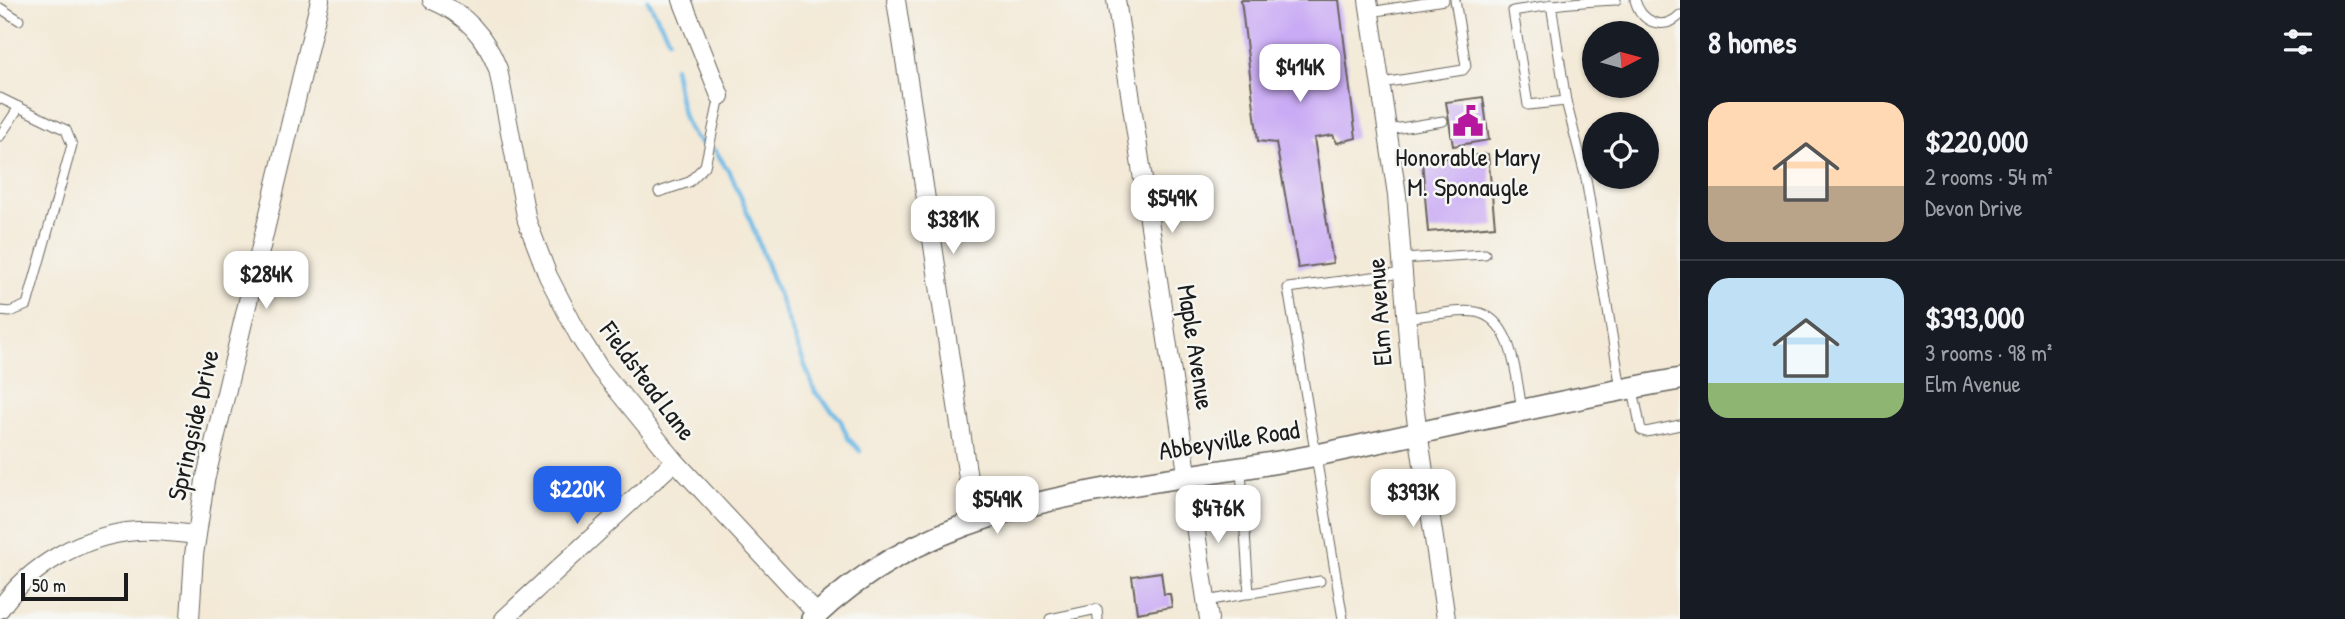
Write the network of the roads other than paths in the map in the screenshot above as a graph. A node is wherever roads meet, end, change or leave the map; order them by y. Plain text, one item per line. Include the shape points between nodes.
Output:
1 (320, 0) edge
2 (432, 0) edge
3 (682, 0) edge
4 (896, 0) edge
5 (1116, 0) edge
6 (1444, 0) edge
7 (1455, 0) edge
8 (1617, 0) edge
9 (1635, 2) edge
10 (1539, 3) edge
11 (1551, 4) junction
12 (1369, 6) edge
13 (0, 8) edge
14 (1679, 18) edge
15 (19, 20) dead end
16 (1382, 82) junction
17 (720, 96) joint
18 (0, 98) edge
19 (1566, 101) junction
20 (19, 107) junction
21 (1443, 121) dead end
22 (1388, 130) junction
23 (0, 135) edge
24 (659, 192) dead end
25 (1485, 254) dead end
26 (1403, 266) junction
27 (0, 311) edge
28 (1405, 318) junction
29 (1680, 379) edge
30 (1627, 388) junction
31 (1522, 409) junction
32 (1680, 425) edge
33 (1418, 432) junction
34 (1314, 455) junction
35 (675, 461) junction
36 (1240, 468) junction
37 (1189, 476) junction
38 (977, 520) junction
39 (196, 535) junction
40 (1320, 581) dead end
41 (1249, 594) junction
42 (0, 609) edge
43 (1208, 610) edge
44 (815, 617) edge
45 (190, 619) edge
46 (504, 619) edge
47 (1051, 619) edge
48 (1098, 619) edge
49 (1343, 619) edge
50 (1446, 619) edge

1 - 39 street, Springside Drive
2 - 35 street, Fieldstead Lane via 470,23 491,51 527,221 548,276 600,369
3 - 17 street
4 - 38 street
5 - 37 street, Maple Avenue
6 - 12 lane
7 - 16 lane via 1463,70
8 - 9 lane
8 - 11 lane
9 - 14 lane via 1640,14 1657,24
10 - 11 lane
10 - 19 lane via 1513,11 1528,105
11 - 19 lane
12 - 16 street, Elm Avenue
13 - 15 lane
16 - 22 street, Elm Avenue
17 - 24 lane via 705,166 689,182
18 - 20 lane
19 - 30 lane via 1586,178
20 - 23 lane
20 - 27 lane via 65,130 72,145 27,305
21 - 22 lane
22 - 26 street, Elm Avenue
25 - 26 lane
26 - 28 street, Elm Avenue
26 - 34 lane via 1288,288
28 - 31 lane via 1473,311 1488,315 1501,327 1511,350
28 - 33 street, Elm Avenue
29 - 30 street, Abbeyville Road
30 - 31 street, Abbeyville Road
30 - 32 lane via 1641,430
31 - 33 street, Abbeyville Road
33 - 34 street, Abbeyville Road
33 - 50 street, Elm Avenue
34 - 36 street, Abbeyville Road
34 - 49 lane
35 - 44 street, Fieldstead Lane
35 - 46 street
36 - 37 street, Abbeyville Road
36 - 41 lane
37 - 38 street, Abbeyville Road via 1076,494
37 - 43 street, Maple Avenue
38 - 44 street, Abbeyville Road via 897,555
39 - 42 street via 134,531 86,543 41,567
39 - 45 street, Springside Drive
40 - 41 lane
41 - 43 lane
47 - 48 lane via 1097,609

